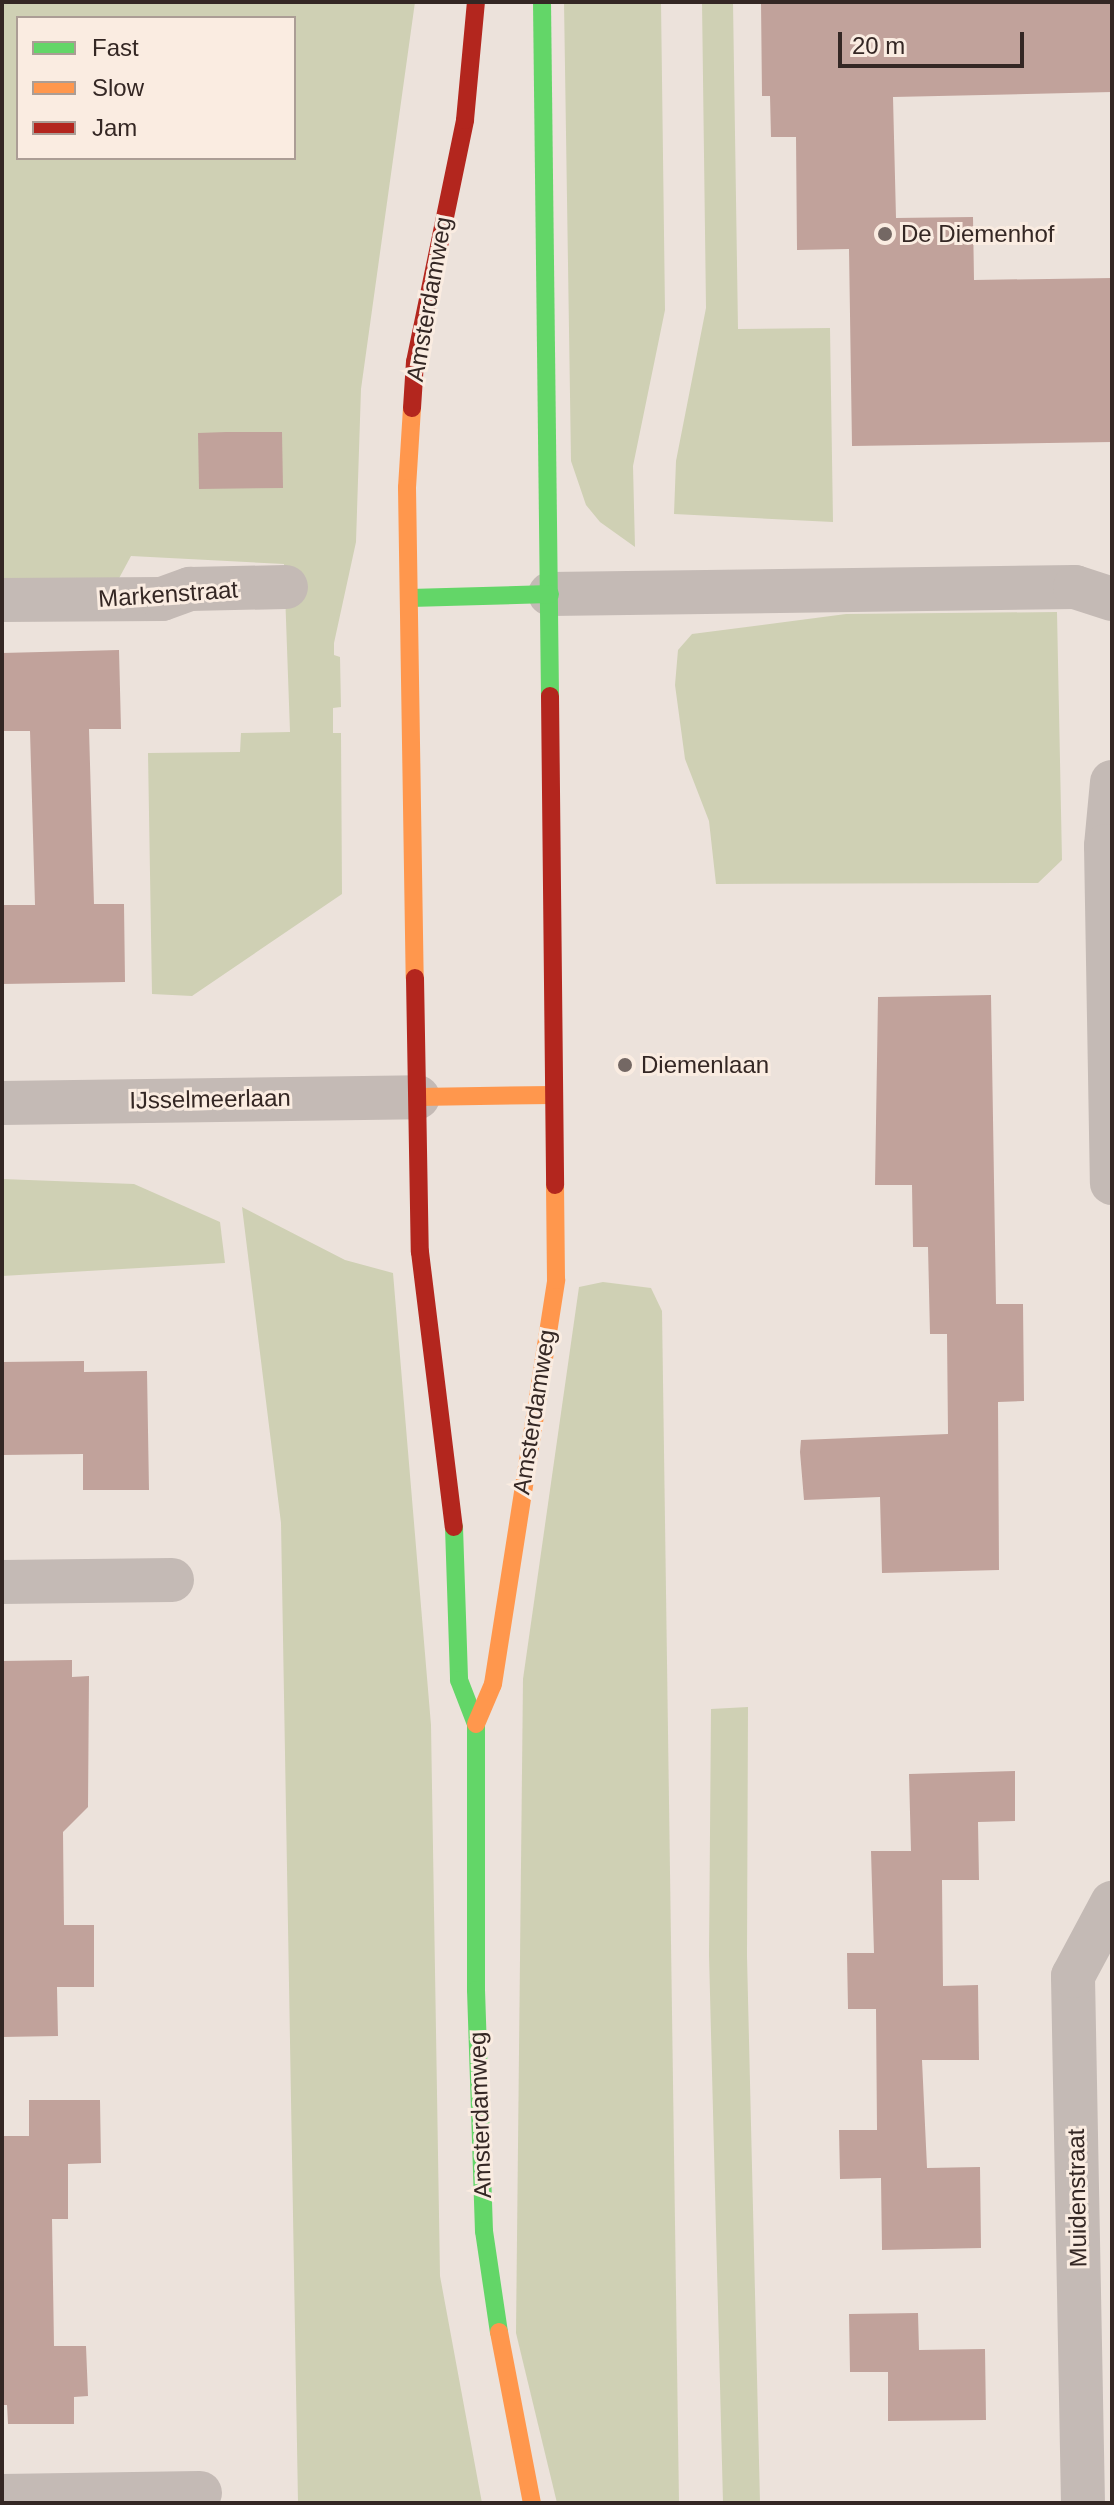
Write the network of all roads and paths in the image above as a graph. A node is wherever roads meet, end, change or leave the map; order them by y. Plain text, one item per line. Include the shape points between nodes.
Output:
1 (476, 2) edge
2 (542, 2) edge
3 (286, 587) dead end
4 (550, 594) junction
5 (410, 598) junction
6 (1112, 599) edge
7 (2, 600) edge
8 (1112, 782) edge
9 (552, 1095) junction
10 (418, 1097) junction
11 (2, 1103) edge
12 (1112, 1183) edge
13 (172, 1580) dead end
14 (2, 1582) edge
15 (476, 1724) junction
16 (1112, 1903) edge
17 (200, 2493) dead end
18 (2, 2496) edge
19 (532, 2503) edge
20 (1083, 2503) edge

1 - 5 main road, Amsterdamweg via 465,120 415,362 407,488
2 - 4 main road, Amsterdamweg
3 - 7 street, Markenstraat via 190,589 162,599
4 - 5 main road
4 - 6 street via 1075,587
4 - 9 main road, Amsterdamweg
5 - 10 main road, Amsterdamweg
8 - 12 street via 1106,846
9 - 10 main road
9 - 15 main road, Amsterdamweg via 556,1280 493,1684
10 - 11 street, IJsselmeerlaan
10 - 15 main road, Amsterdamweg via 421,1285 453,1495 459,1680
13 - 14 street
15 - 19 main road, Amsterdamweg via 476,1990 484,2231 508,2396
16 - 20 street, Muidenstraat via 1073,1976
17 - 18 street

